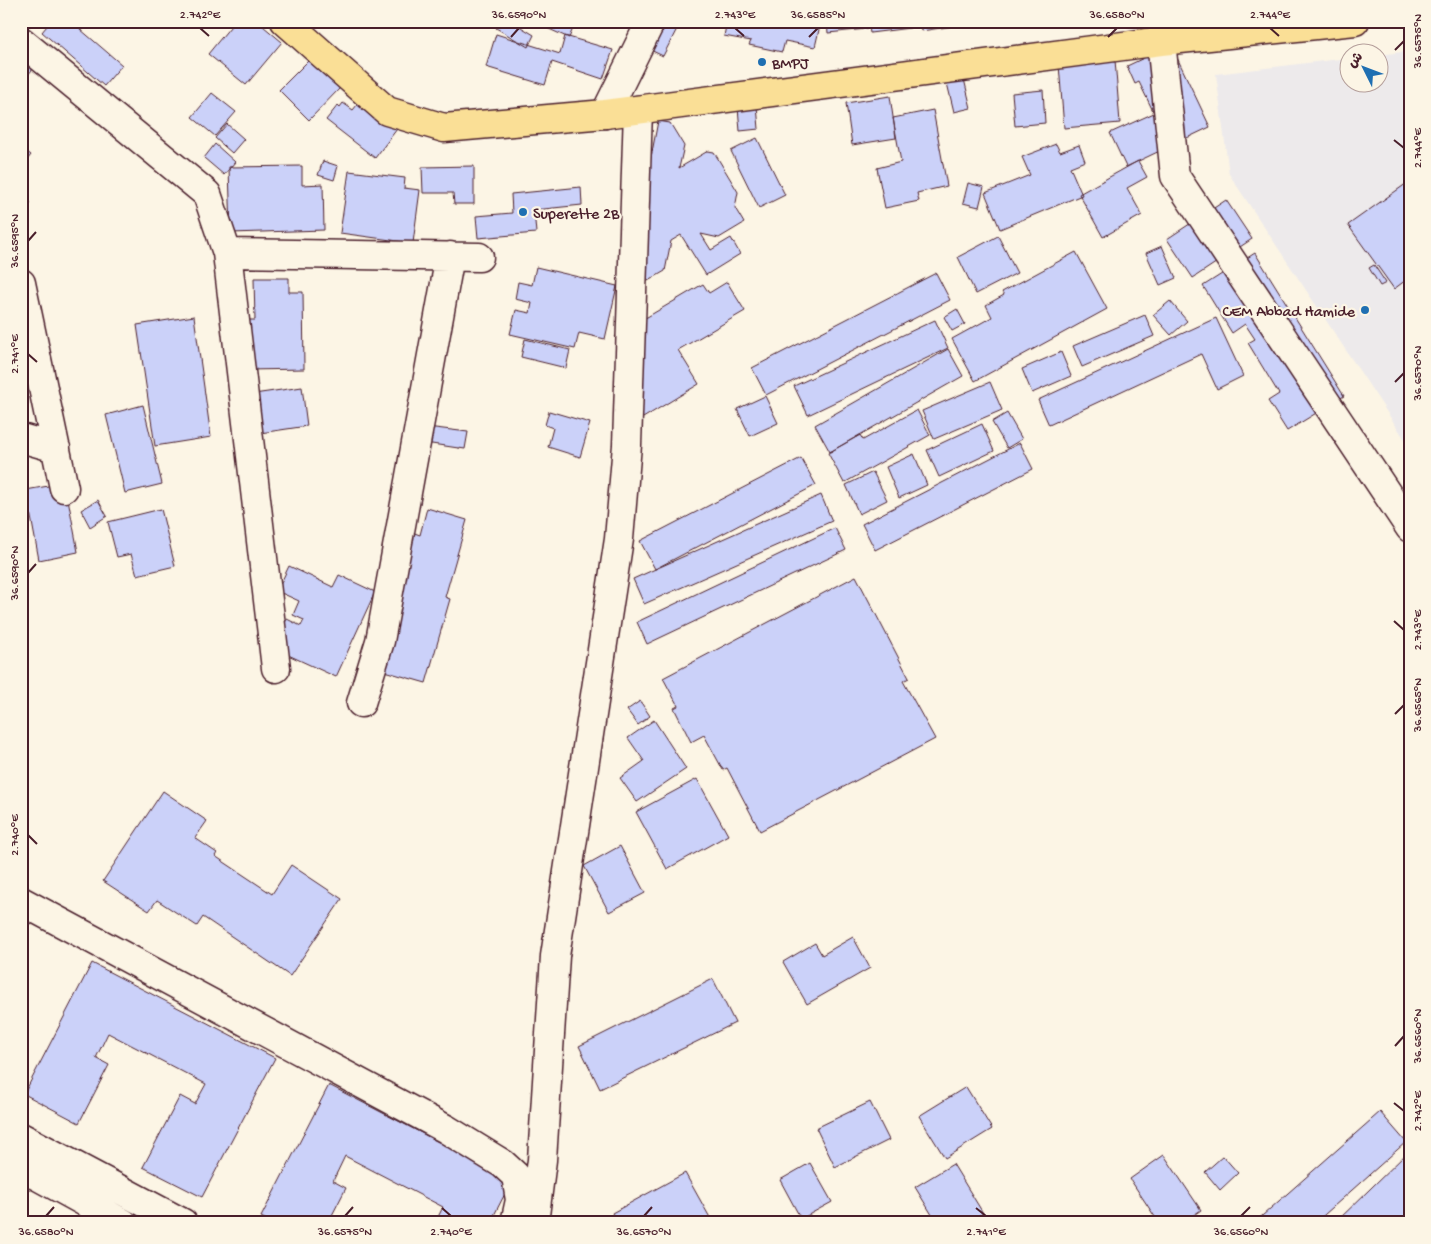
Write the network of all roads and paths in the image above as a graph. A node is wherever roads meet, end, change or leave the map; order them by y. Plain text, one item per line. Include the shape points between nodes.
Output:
1 (285, 21) edge
2 (651, 21) edge
3 (1346, 22) edge
4 (21, 41) edge
5 (1161, 41) junction
6 (638, 110) junction
7 (605, 114) junction
8 (227, 253) junction
9 (450, 256) junction
10 (479, 257) dead end
11 (21, 283) edge
12 (21, 438) edge
13 (56, 448) junction
14 (64, 488) dead end
15 (1410, 528) edge
16 (276, 668) dead end
17 (361, 703) dead end
18 (21, 901) edge
19 (21, 1137) edge
20 (21, 1167) edge
21 (123, 1223) edge
22 (183, 1223) edge
23 (515, 1223) edge
24 (534, 1223) edge

1 - 7 main road via 387,111 444,128
2 - 7 street
3 - 5 main road
4 - 8 street via 207,194
5 - 6 main road
5 - 15 street via 1175,176
6 - 7 main road
6 - 24 street via 627,445 619,539 555,956 542,1160
8 - 9 street
8 - 16 street
9 - 10 street
9 - 17 street via 380,641
11 - 13 street
12 - 13 street
13 - 14 street
18 - 23 street via 446,1129 495,1159 516,1176 520,1200
19 - 22 street
20 - 21 street

